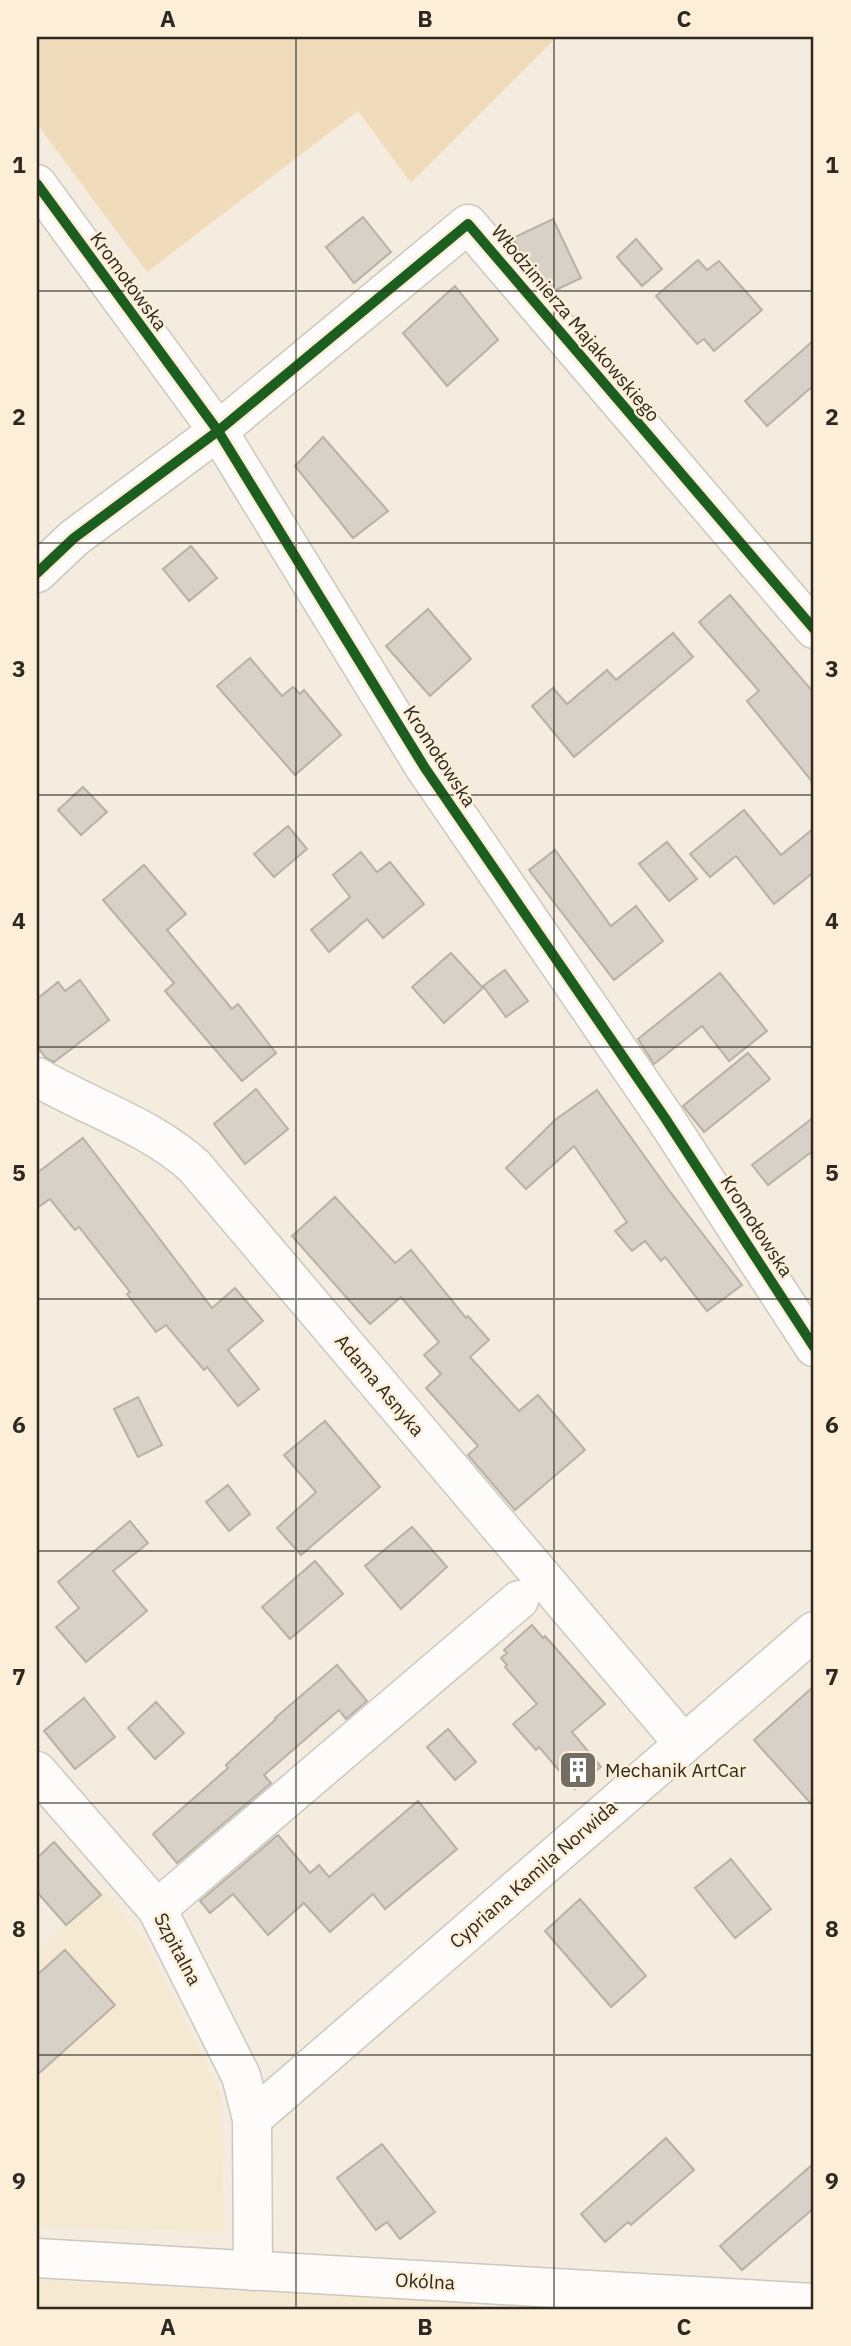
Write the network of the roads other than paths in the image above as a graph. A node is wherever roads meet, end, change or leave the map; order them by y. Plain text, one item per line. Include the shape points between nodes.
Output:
1 (37, 184) edge
2 (218, 431) junction
3 (37, 573) edge
4 (814, 629) edge
5 (37, 1077) edge
6 (814, 1347) edge
7 (519, 1600) dead end
8 (814, 1631) edge
9 (683, 1743) junction
10 (37, 1771) edge
11 (157, 1909) junction
12 (252, 2119) junction
13 (37, 2258) edge
14 (253, 2271) junction
15 (814, 2303) edge

1 - 2 street, Kromołowska
2 - 3 street via 74,538
2 - 4 street, Włodzimierza Majakowskiego via 468,224
2 - 6 street, Kromołowska via 425,768 665,1118
5 - 9 street, Adama Asnyka via 162,1141 194,1166
7 - 11 street
8 - 9 street, Cypriana Kamila Norwida
9 - 12 street, Cypriana Kamila Norwida
10 - 11 street, Szpitalna
11 - 12 street, Szpitalna via 231,2052
12 - 14 street, Szpitalna
13 - 14 street, Okólna
14 - 15 street, Okólna

